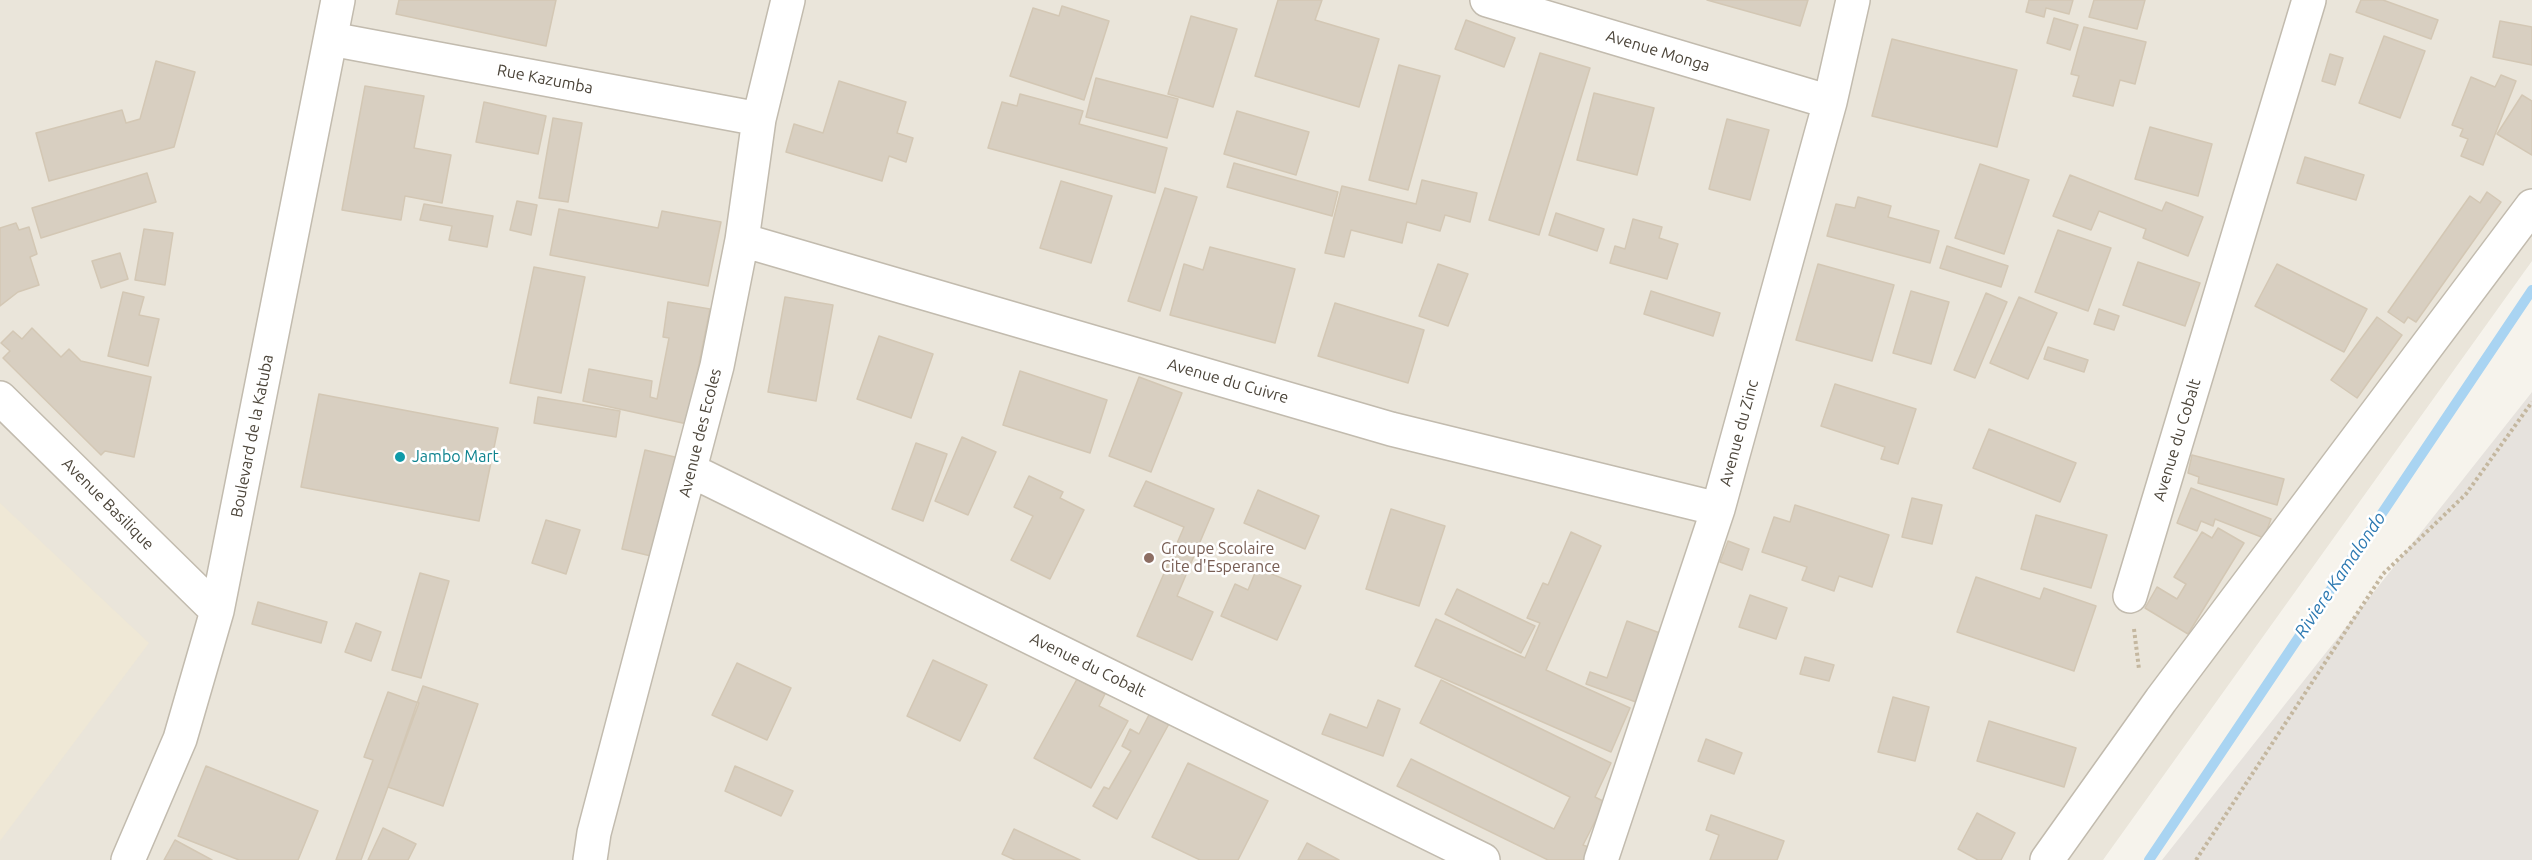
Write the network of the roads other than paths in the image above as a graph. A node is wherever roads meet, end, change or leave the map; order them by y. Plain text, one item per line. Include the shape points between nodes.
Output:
1 (338, 0) edge
2 (788, 0) edge
3 (1487, 0) edge
4 (1854, 0) edge
5 (2309, 0) edge
6 (331, 39) junction
7 (1830, 102) junction
8 (759, 119) junction
9 (2532, 206) edge
10 (742, 240) junction
11 (0, 398) edge
12 (692, 471) junction
13 (1718, 509) junction
14 (2130, 596) road end
15 (217, 611) junction
16 (128, 860) edge
17 (590, 860) edge
18 (1483, 860) edge
19 (1601, 860) edge
20 (2047, 860) edge

1 - 6 street, Boulevard de la Katuba
2 - 8 street, Avenue des Ecoles
3 - 7 street, Avenue Monga
4 - 7 street, Avenue du Zinc
5 - 14 street, Avenue du Cobalt
6 - 8 street, Rue Kazumba
6 - 15 street, Boulevard de la Katuba
7 - 13 street, Avenue du Zinc
8 - 10 street, Avenue des Ecoles
9 - 20 street via 2146,720
10 - 12 street, Avenue des Ecoles
10 - 13 street, Avenue du Cuivre via 1391,429
11 - 15 street, Avenue Basilique
12 - 17 street, Avenue des Ecoles
12 - 18 street, Avenue du Cobalt
13 - 19 street, Avenue du Zinc
15 - 16 street, Boulevard de la Katuba via 180,739

